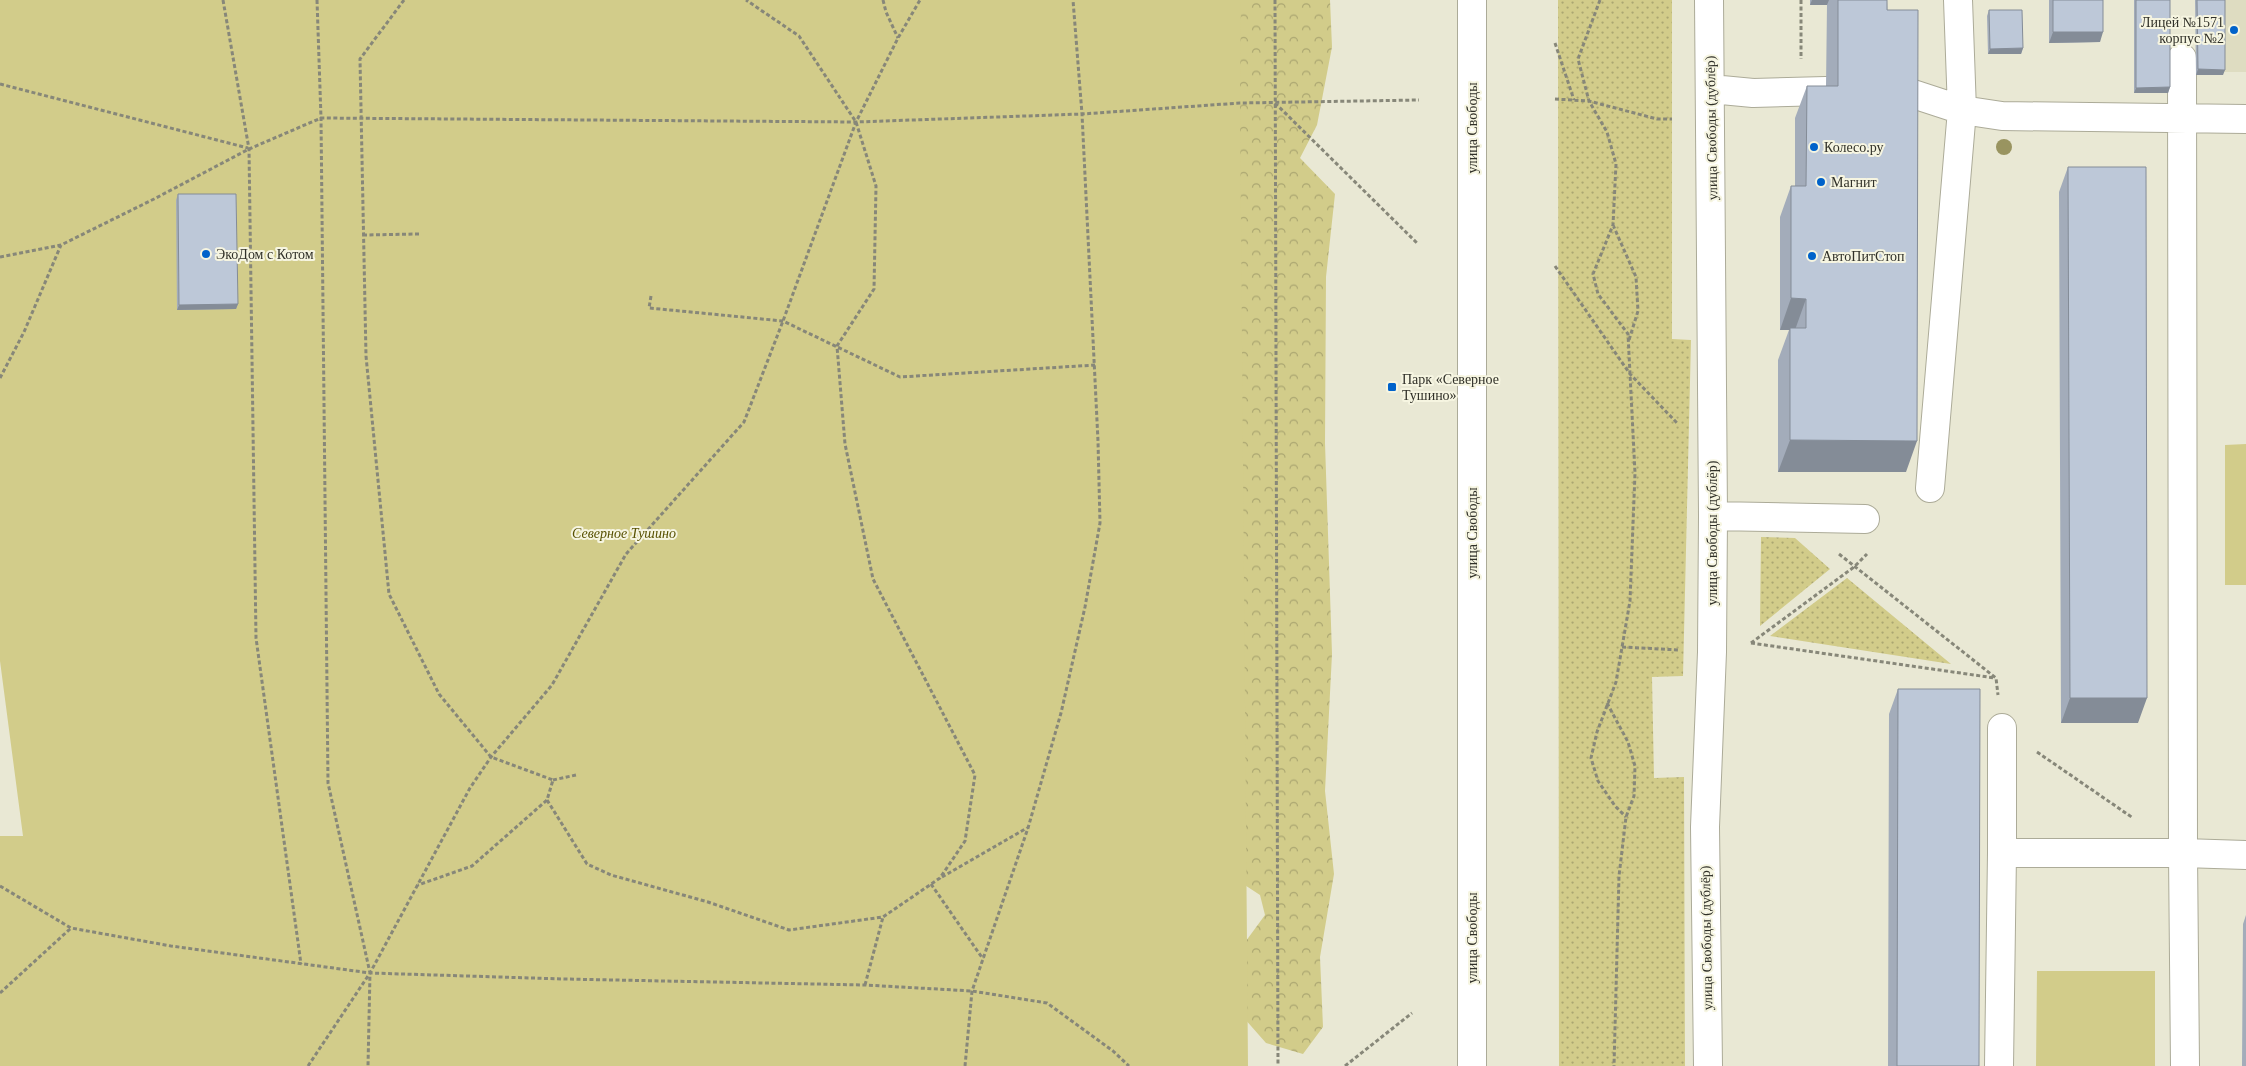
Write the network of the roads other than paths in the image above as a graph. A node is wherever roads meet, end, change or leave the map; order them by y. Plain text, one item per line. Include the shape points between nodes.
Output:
1 (1472, 0) edge
2 (1709, 0) edge
3 (1958, 0) edge
4 (2182, 58) dead end
5 (1710, 89) junction
6 (1814, 91) edge
7 (1907, 92) edge
8 (1962, 110) junction
9 (2181, 119) junction
10 (2246, 120) edge
11 (1930, 488) dead end
12 (1713, 516) junction
13 (1865, 519) dead end
14 (2002, 728) road end
15 (2002, 853) junction
16 (2183, 853) junction
17 (2246, 855) edge
18 (1472, 1066) edge
19 (1708, 1066) edge
20 (1999, 1066) edge
21 (2184, 1066) edge

1 - 18 street, улица Свободы
2 - 5 street, улица Свободы (дублёр)
3 - 8 street
4 - 9 street
5 - 6 street via 1753,93
5 - 12 street, улица Свободы (дублёр)
7 - 8 street
8 - 9 street via 2031,117
8 - 11 street
9 - 10 street
9 - 16 street
12 - 13 street
12 - 19 street, улица Свободы (дублёр) via 1705,827
14 - 15 street
15 - 16 street
15 - 20 street
16 - 17 street
16 - 21 street

